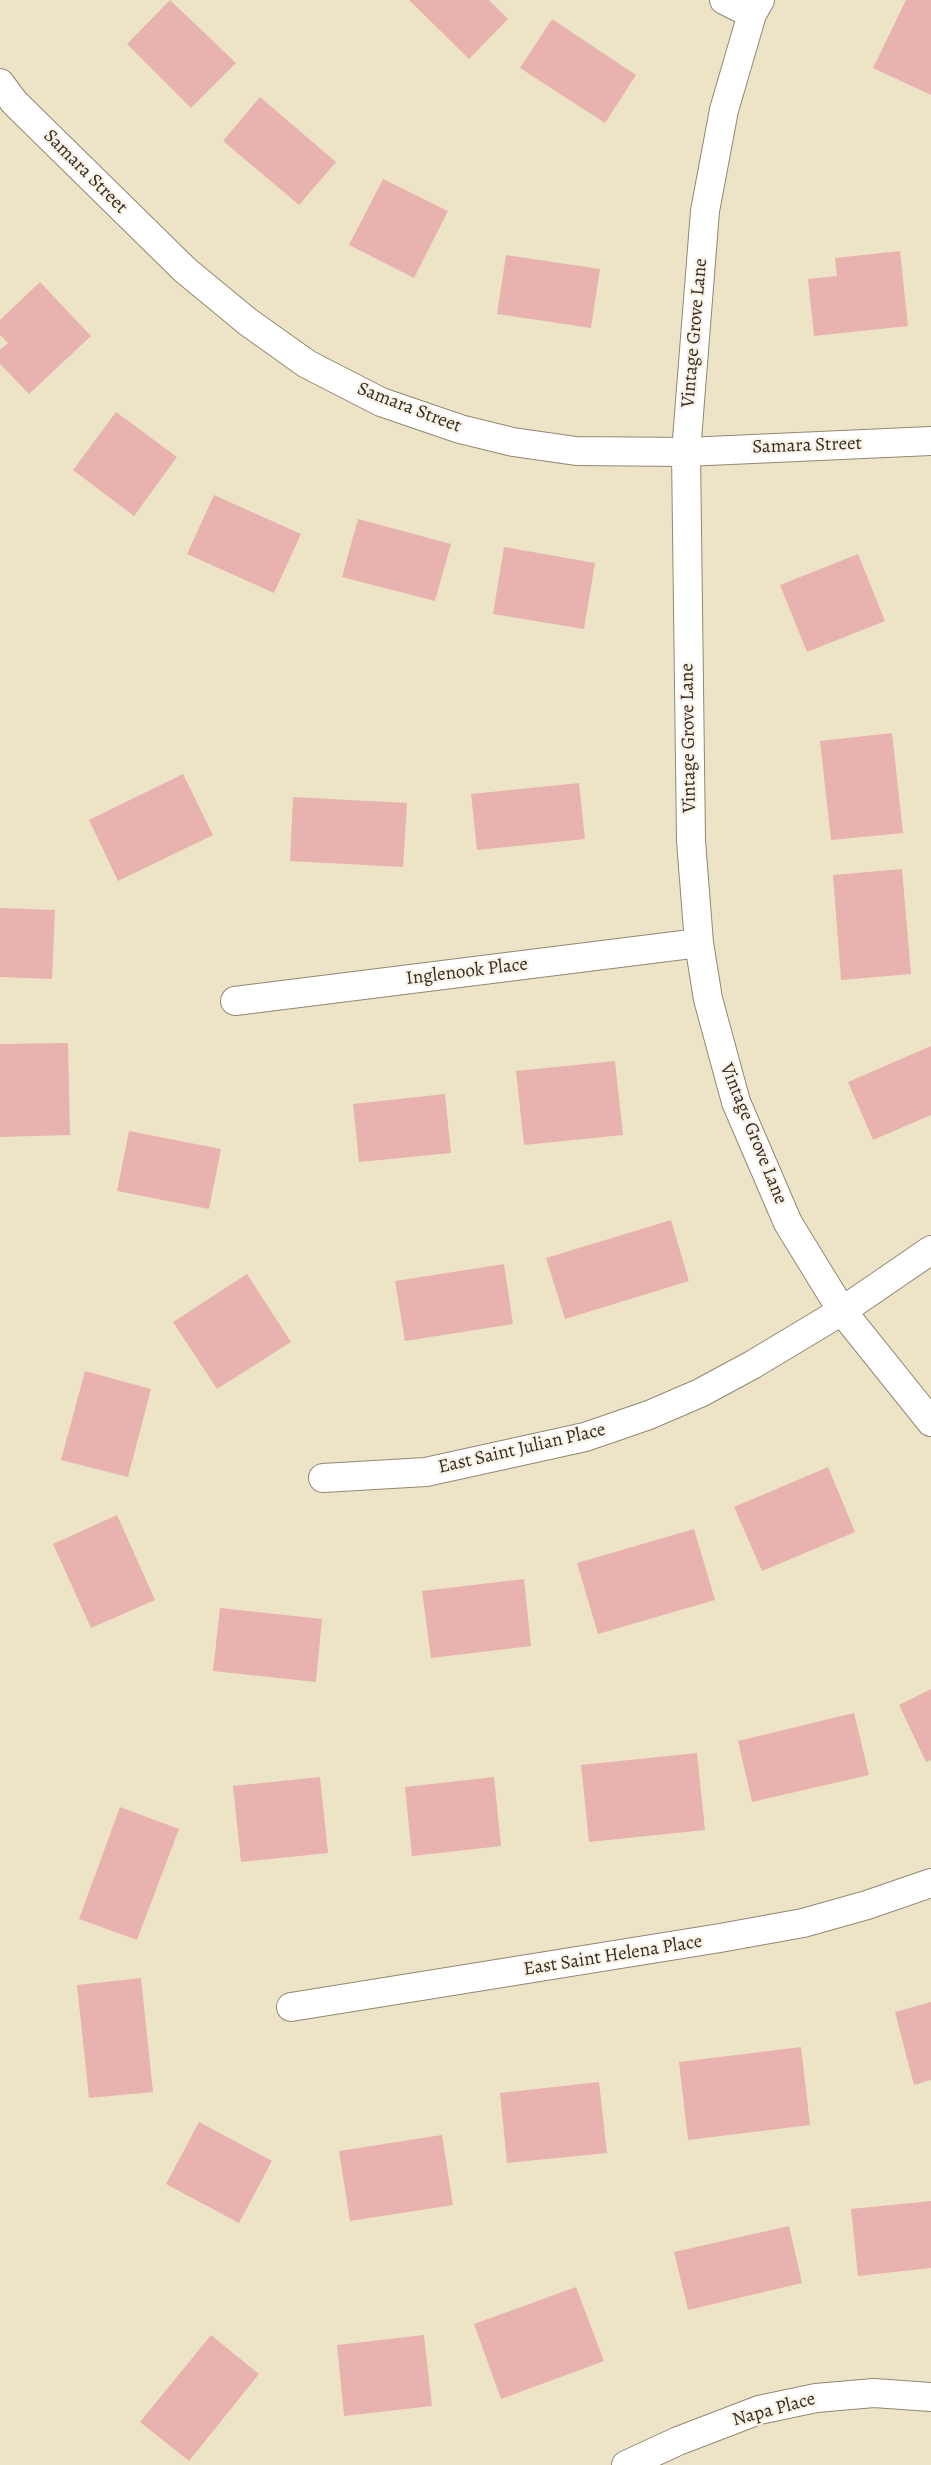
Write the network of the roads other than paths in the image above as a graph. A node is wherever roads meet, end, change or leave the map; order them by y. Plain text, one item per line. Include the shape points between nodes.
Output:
1 (724, 0) edge
2 (756, 7) edge
3 (0, 83) edge
4 (931, 442) edge
5 (686, 452) junction
6 (699, 943) junction
7 (235, 1001) dead end
8 (931, 1250) edge
9 (842, 1310) junction
10 (931, 1422) edge
11 (323, 1478) dead end
12 (931, 1883) edge
13 (291, 2006) dead end
14 (931, 2397) edge
15 (626, 2465) edge

1 - 2 street
2 - 5 street, Vintage Grove Lane via 724,110 705,212
3 - 5 street, Samara Street via 14,102 185,270 248,322 307,364 380,402 460,429 514,442 576,450
4 - 5 street, Samara Street
5 - 6 street, Vintage Grove Lane via 691,840
6 - 7 street, Inglenook Place
6 - 9 street, Vintage Grove Lane via 708,999 736,1102 788,1223
8 - 9 street, East Saint Julian Place
9 - 10 street, Vintage Grove Lane
9 - 11 street, East Saint Julian Place via 700,1393 585,1437 426,1472
12 - 13 street, East Saint Helena Place via 803,1923
14 - 15 street, Napa Place via 874,2393 816,2398 759,2410 678,2440

